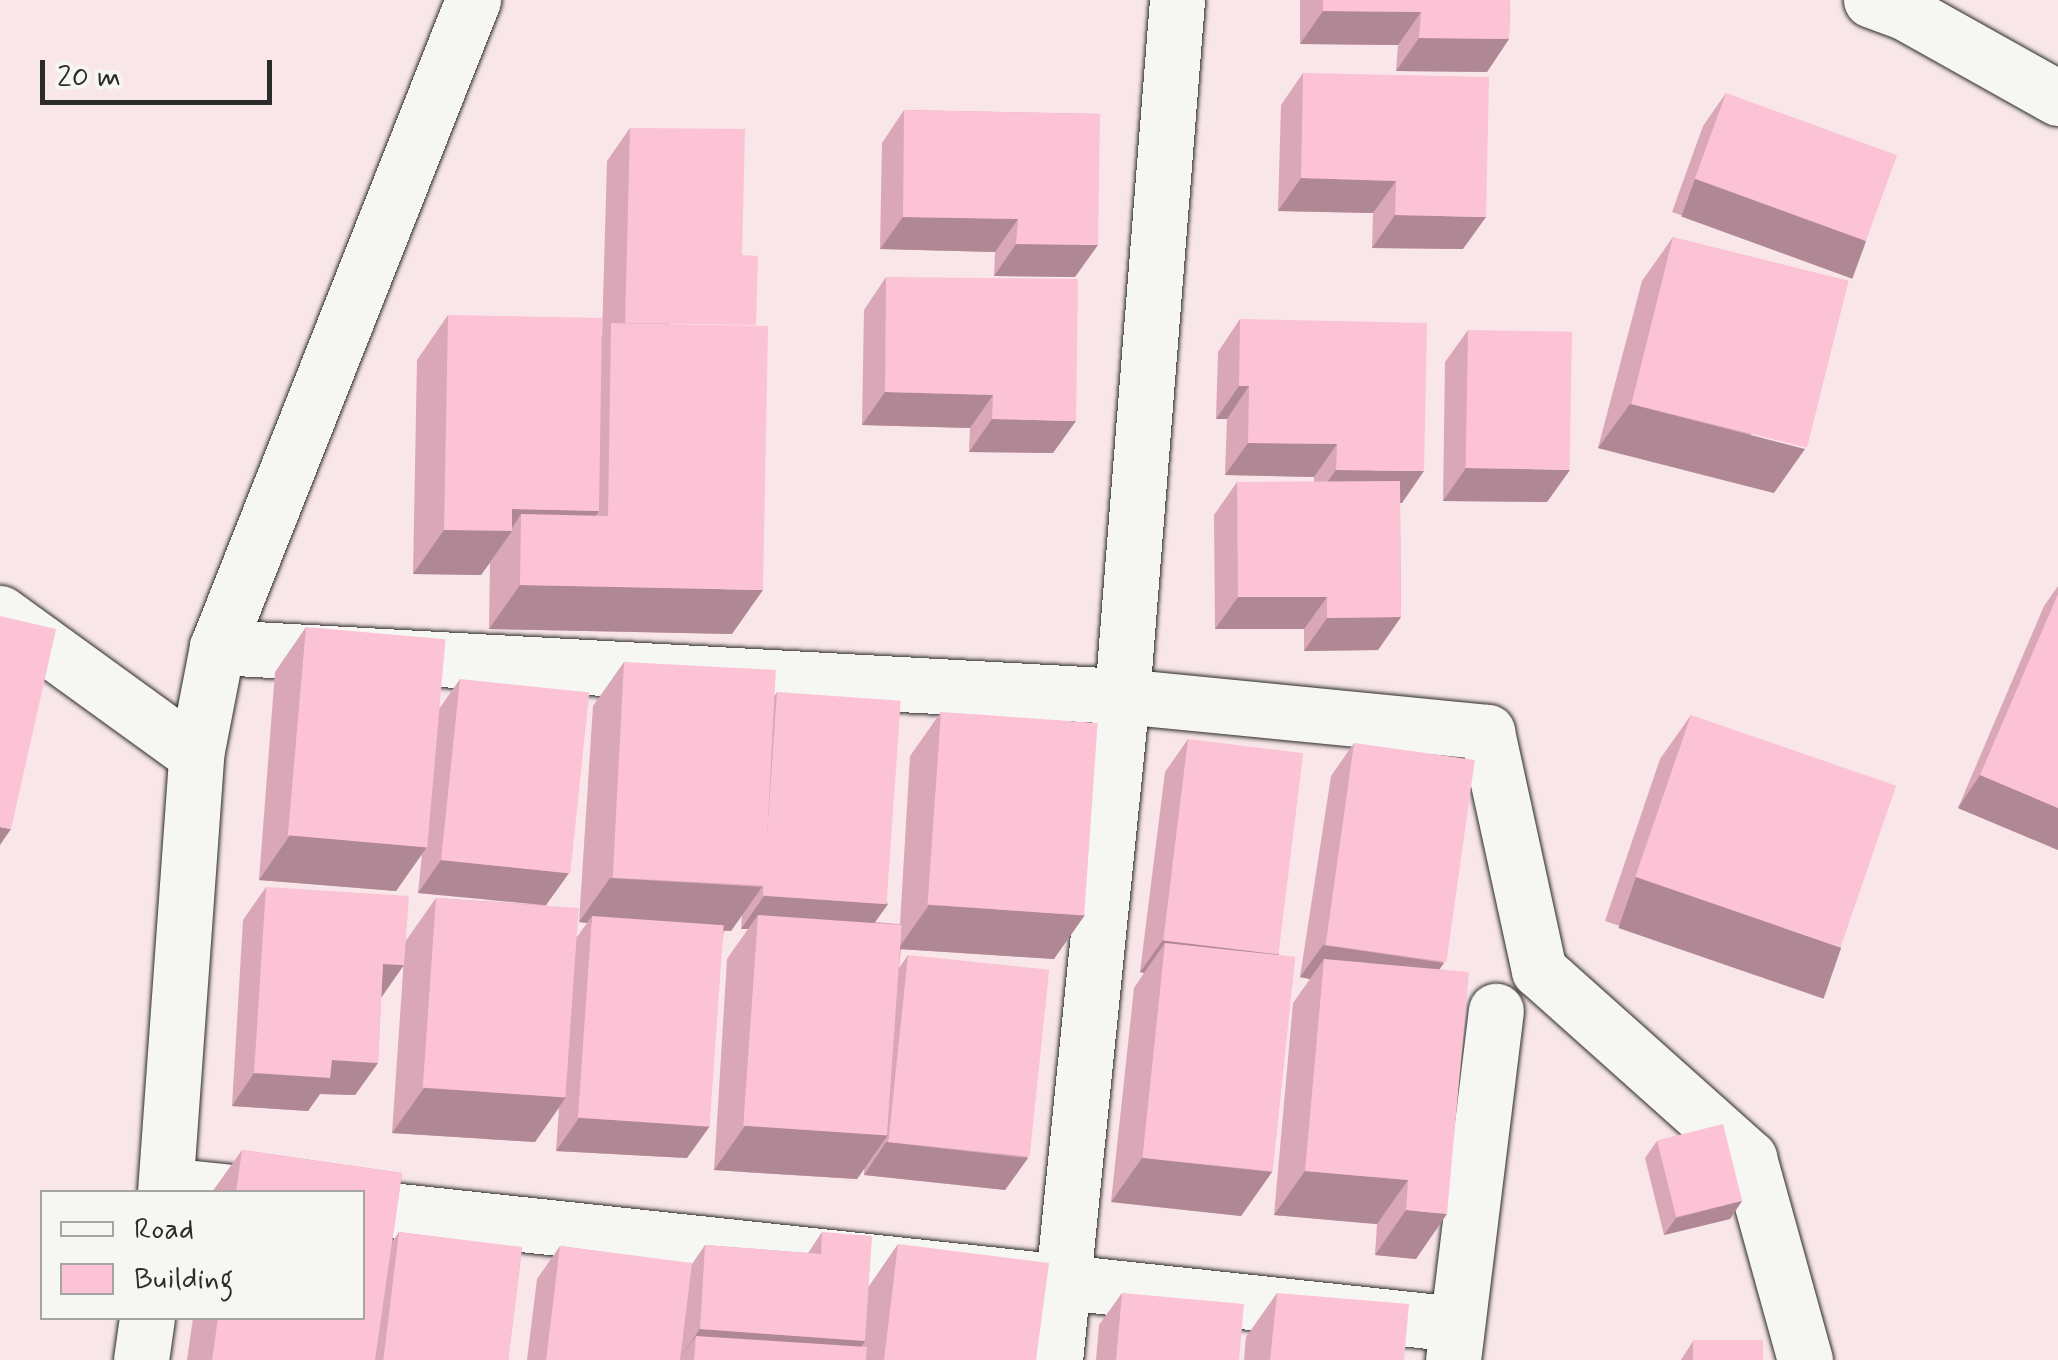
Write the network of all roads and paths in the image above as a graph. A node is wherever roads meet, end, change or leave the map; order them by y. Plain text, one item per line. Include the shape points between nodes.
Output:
1 (473, 0) edge
2 (1178, 0) edge
3 (1870, 0) edge
4 (2058, 98) edge
5 (0, 613) edge
6 (218, 647) junction
7 (1122, 696) junction
8 (196, 755) junction
9 (1496, 1011) dead end
10 (166, 1189) edge
11 (365, 1207) edge
12 (1066, 1284) junction
13 (147, 1320) edge
14 (1455, 1342) edge
15 (141, 1360) edge
16 (1055, 1360) edge
17 (1805, 1360) edge

1 - 6 street
2 - 7 street
3 - 4 street via 1906,13
5 - 8 street
6 - 7 street
6 - 8 street
7 - 12 street
7 - 17 street via 1486,732 1539,970 1749,1158
8 - 10 street
9 - 14 street
11 - 12 street
12 - 14 street
12 - 16 street
13 - 15 street

